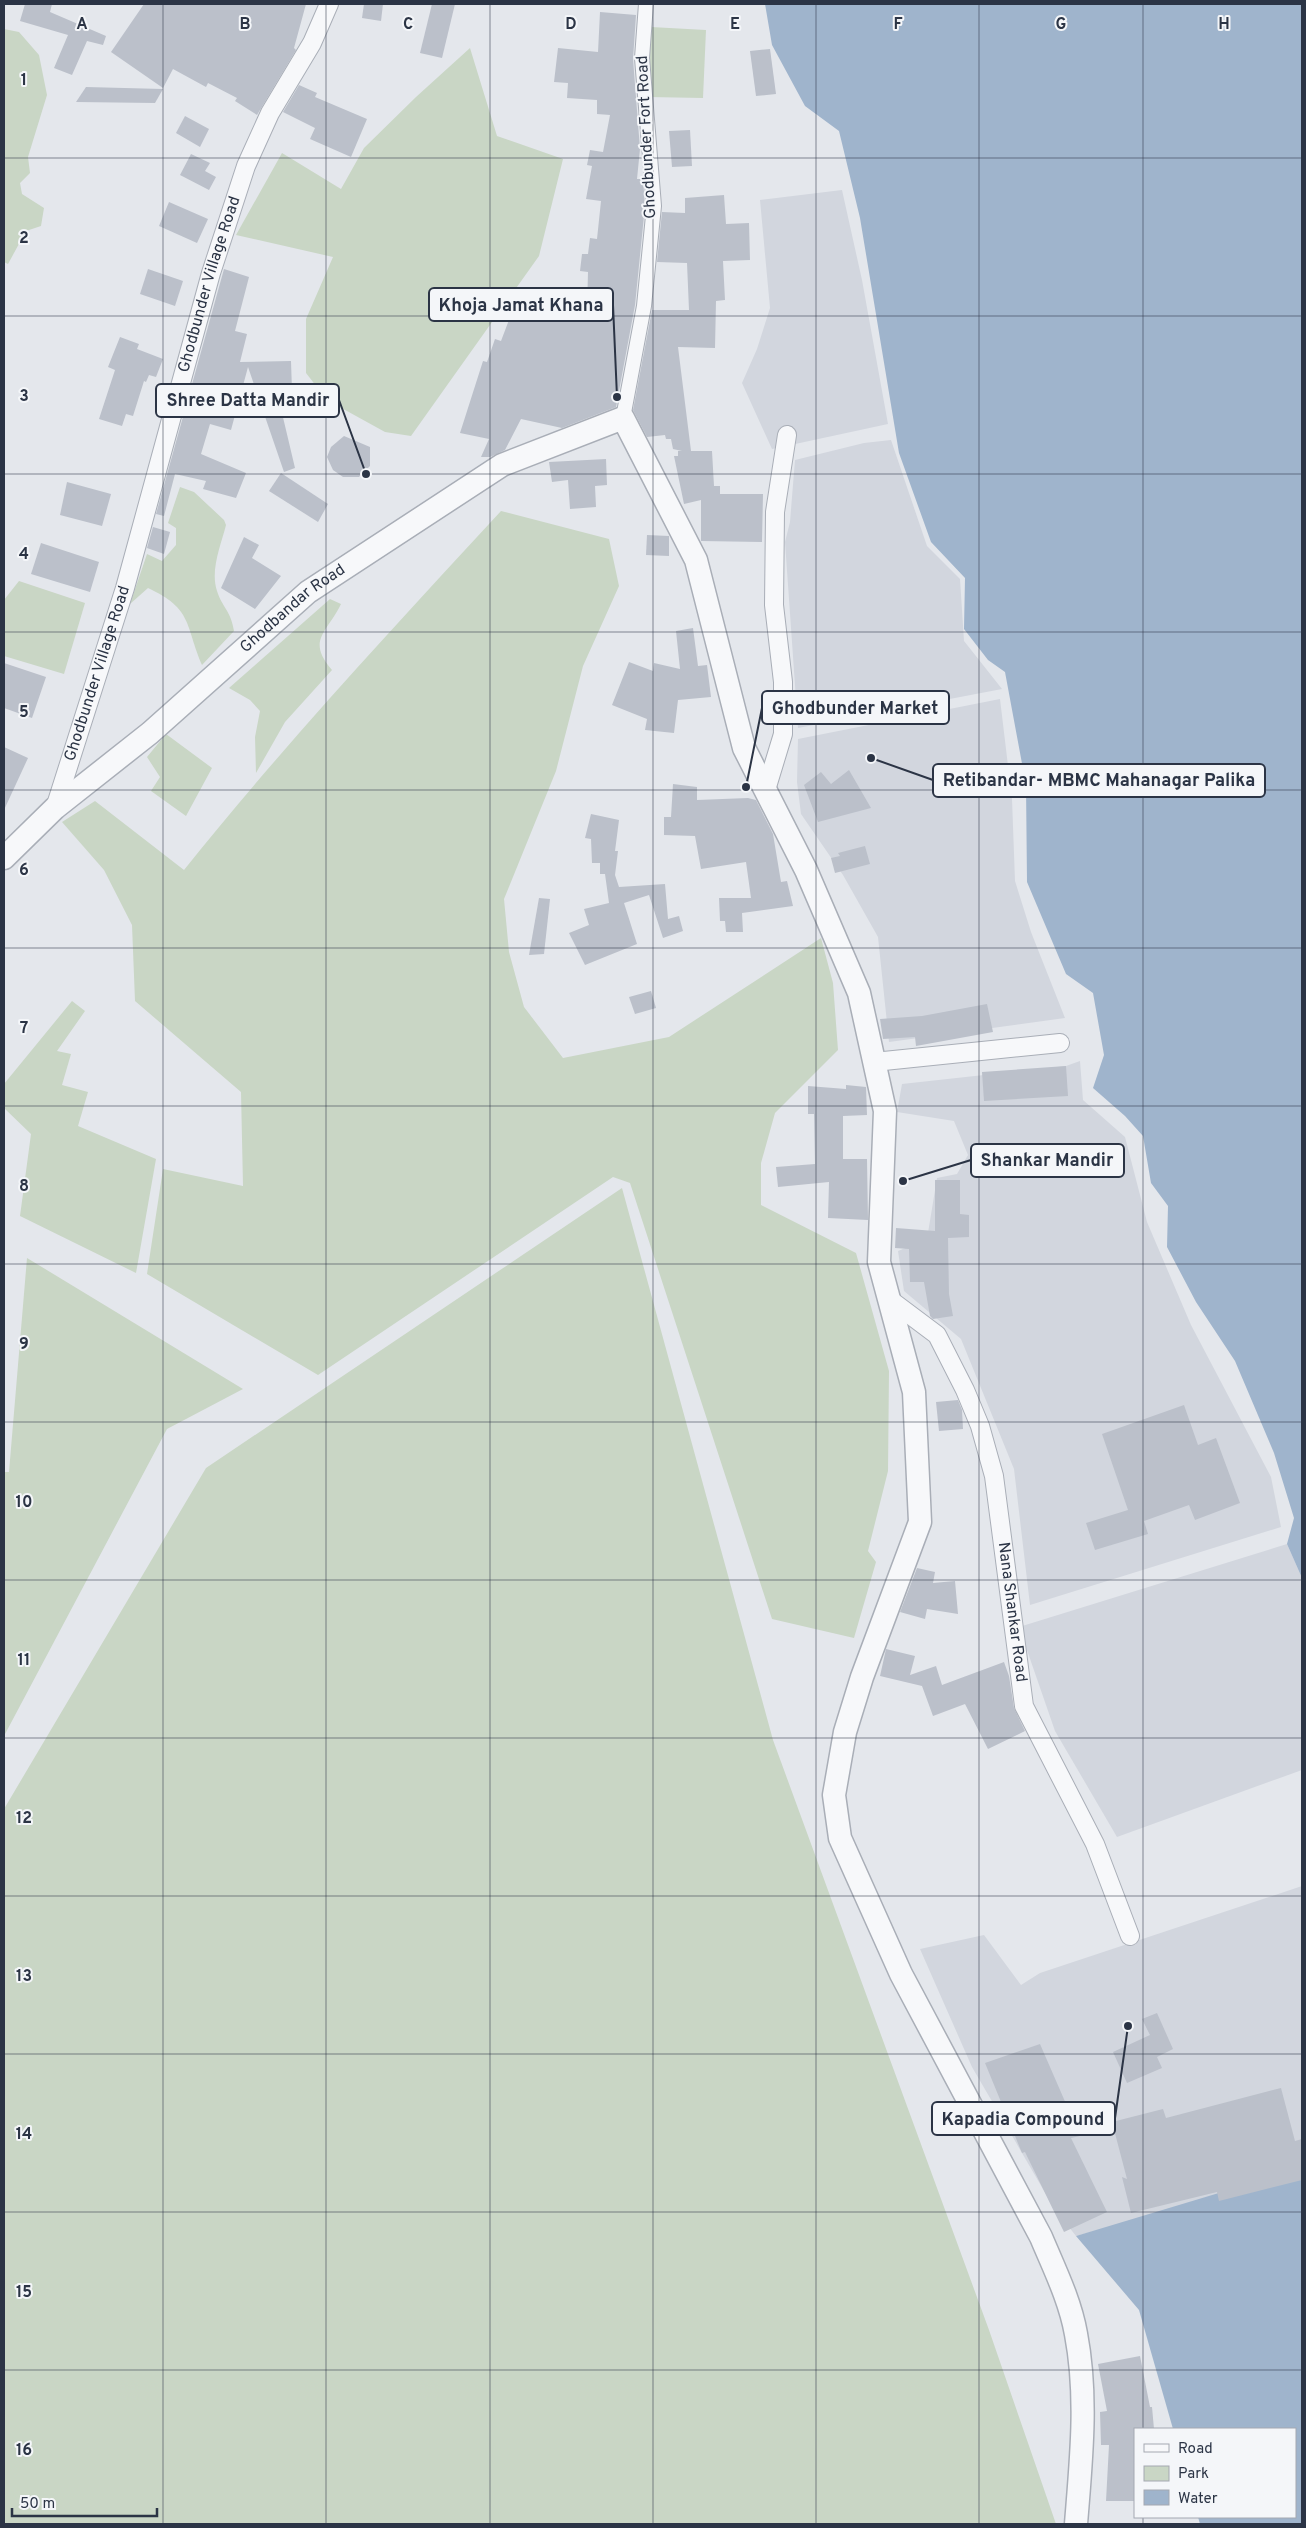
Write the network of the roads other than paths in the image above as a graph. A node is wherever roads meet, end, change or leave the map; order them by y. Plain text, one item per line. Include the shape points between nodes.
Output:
1 (329, 4) edge
2 (646, 4) edge
3 (623, 418) junction
4 (787, 435) dead end
5 (766, 790) junction
6 (55, 808) junction
7 (4, 858) edge
8 (1060, 1043) dead end
9 (874, 1062) junction
10 (889, 1299) junction
11 (1130, 1936) dead end
12 (1076, 2524) edge

1 - 6 street, Ghodbunder Village Road via 312,43 270,113 246,166 208,282 125,588
2 - 3 street, Ghodbunder Fort Road via 642,58 654,206 644,306
3 - 5 street via 696,560 744,748
3 - 6 street, Ghodbandar Road via 502,465 308,592 150,733
4 - 5 street via 775,512 774,605 782,682 783,734
5 - 9 street via 806,870 859,994
6 - 7 street, Ghodbandar Road
8 - 9 street
9 - 10 street via 885,1111 879,1262
10 - 11 street, Nana Shankar Road via 936,1335 966,1390 980,1426 994,1476 1024,1706 1094,1844
10 - 12 street via 914,1392 920,1522 845,1732 834,1795 840,1838 901,1974 1041,2237 1060,2281 1076,2333 1084,2411

